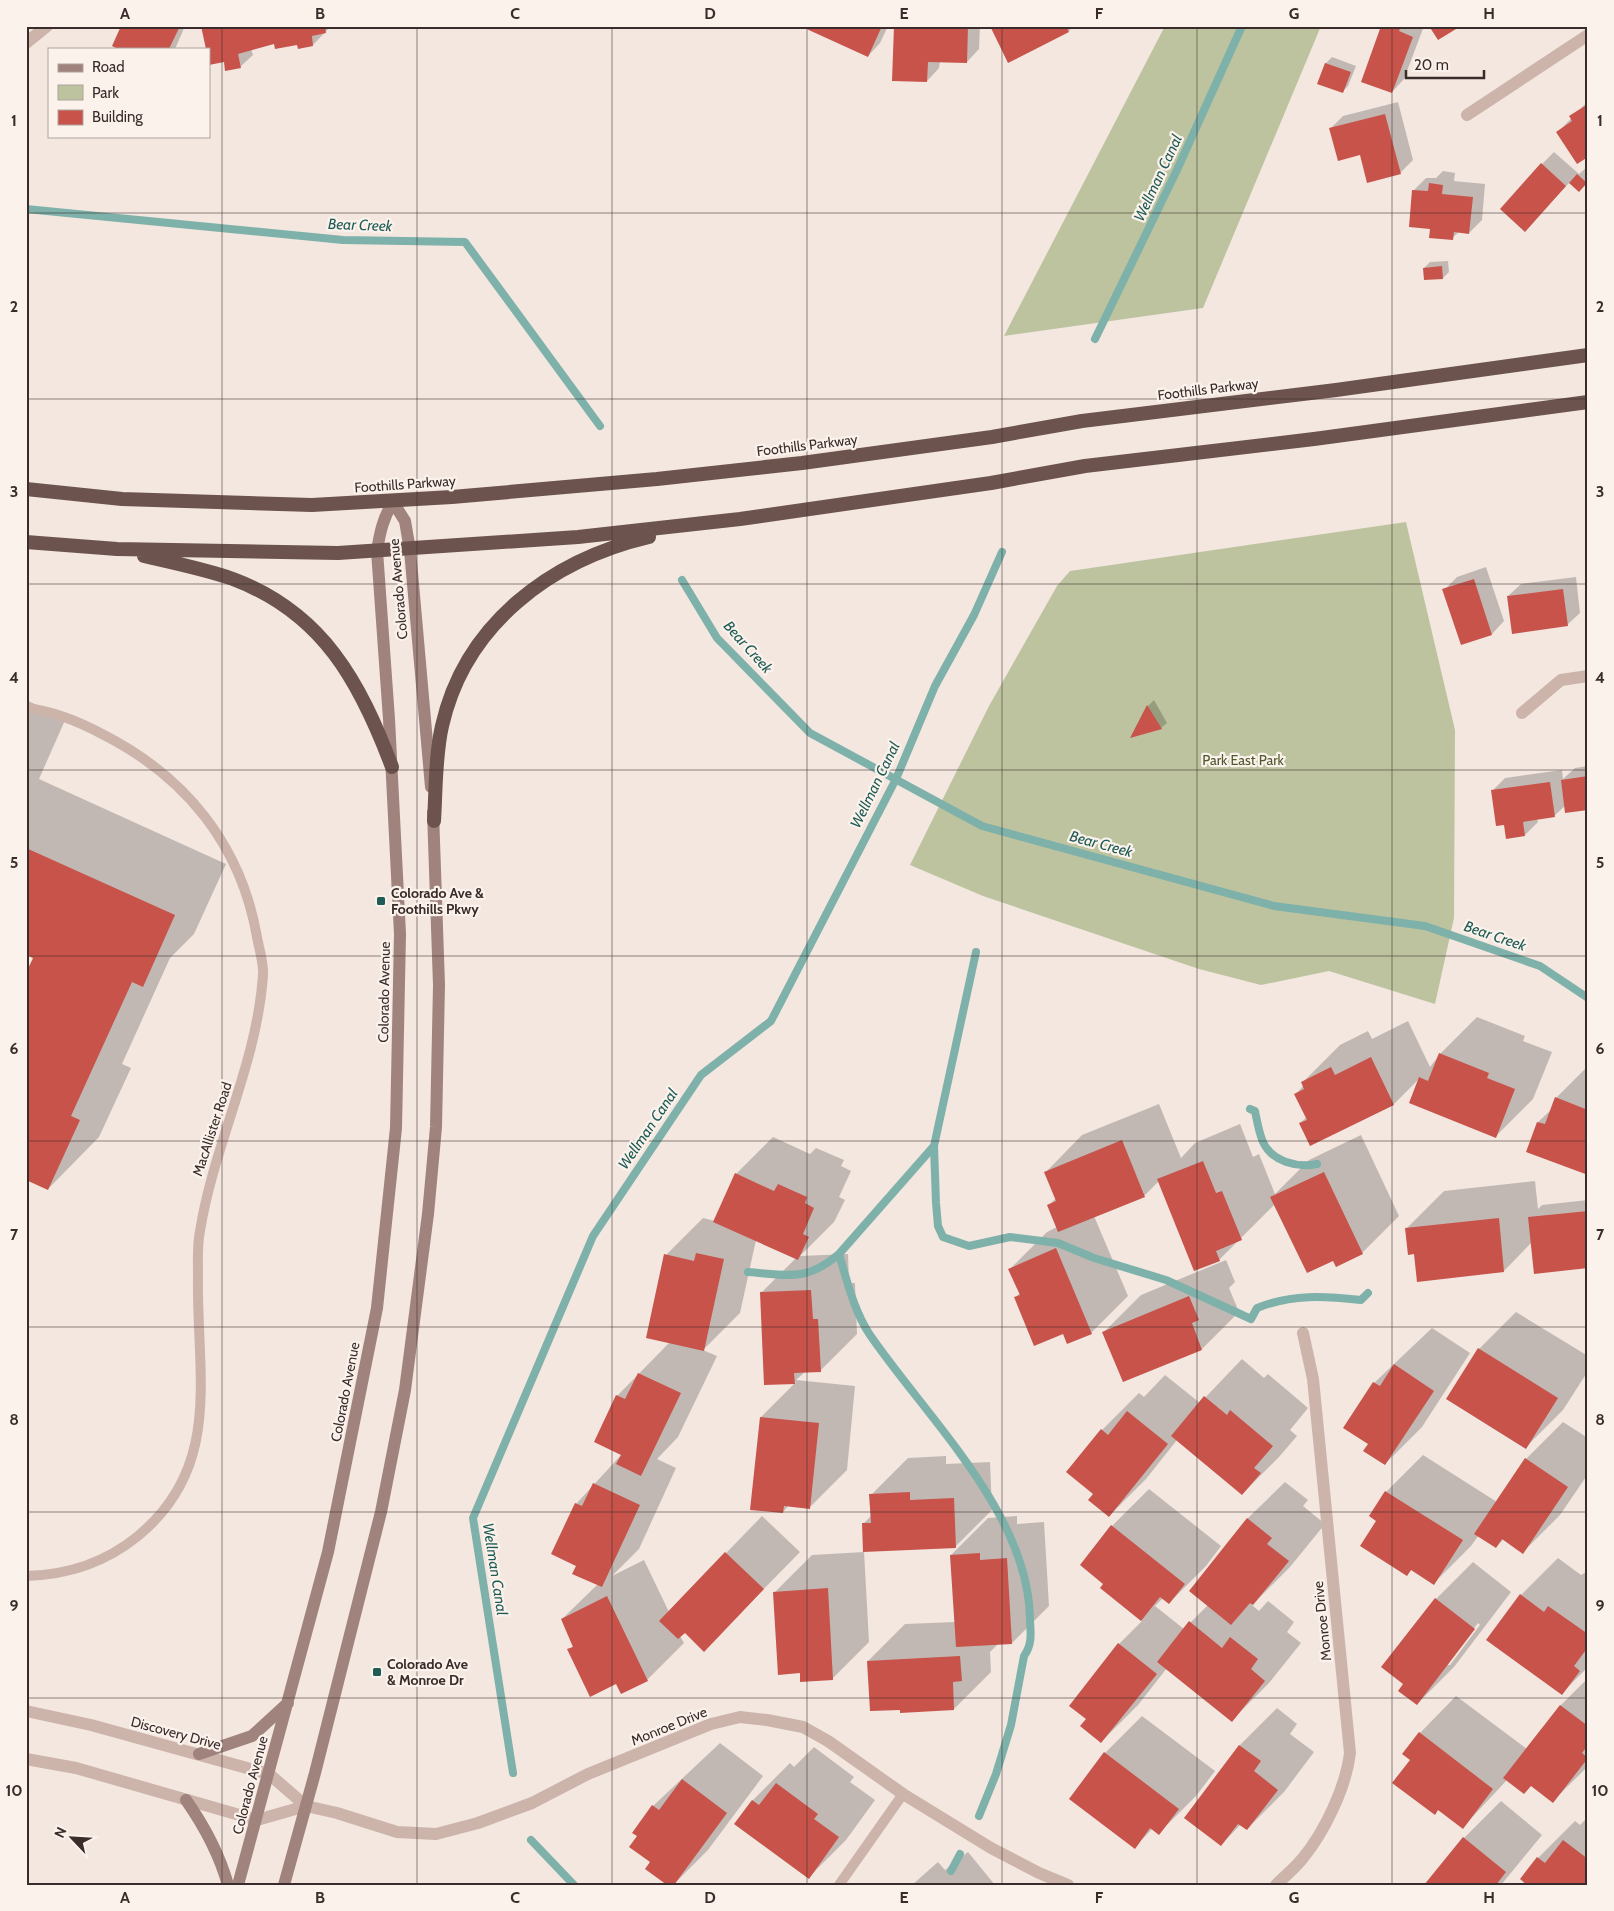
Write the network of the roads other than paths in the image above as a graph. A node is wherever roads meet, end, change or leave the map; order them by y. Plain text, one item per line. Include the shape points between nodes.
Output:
1 (47, 26) edge
2 (1588, 35) edge
3 (26, 43) edge
4 (1467, 115) dead end
5 (1588, 355) edge
6 (1588, 402) edge
7 (26, 489) edge
8 (393, 502) junction
9 (740, 519) junction
10 (26, 542) edge
11 (117, 549) junction
12 (410, 550) junction
13 (377, 551) junction
14 (1588, 676) edge
15 (26, 708) edge
16 (1522, 713) dead end
17 (392, 767) junction
18 (434, 821) junction
19 (1303, 1333) dead end
20 (26, 1576) edge
21 (288, 1703) junction
22 (26, 1712) edge
23 (200, 1754) junction
24 (26, 1759) edge
25 (269, 1774) junction
26 (902, 1794) junction
27 (186, 1800) junction
28 (306, 1806) junction
29 (256, 1820) junction
30 (228, 1885) edge
31 (238, 1885) edge
32 (284, 1885) edge
33 (839, 1885) edge
34 (1068, 1885) edge
35 (1276, 1885) edge

1 - 3 street
2 - 4 street
5 - 8 highway, Foothills Parkway via 1082,421 802,463
6 - 9 highway via 1085,466 991,483
7 - 8 highway, Foothills Parkway via 201,503 312,506
8 - 12 main road, Colorado Avenue via 405,521
8 - 13 main road, Colorado Avenue via 385,514
9 - 12 highway via 578,537
9 - 18 highway via 624,543 560,572 506,610 470,657 448,704 438,753
10 - 11 highway
11 - 13 highway
11 - 17 highway via 234,580 288,608 332,648 347,669 363,697
12 - 13 highway
12 - 18 main road, Colorado Avenue
13 - 17 main road, Colorado Avenue
14 - 16 street via 1561,680
15 - 20 lane, MacAllister Road via 79,722 137,752 176,783 208,820 234,862 252,908 263,972 252,1048 209,1184 199,1236 201,1422 192,1460 170,1502 152,1524 123,1549 89,1566 52,1575
17 - 21 main road, Colorado Avenue via 400,934 396,1128 377,1308 328,1552
18 - 28 main road, Colorado Avenue via 439,985 436,1127 428,1214 405,1390 381,1512
19 - 35 street, Monroe Drive via 1313,1378 1350,1753 1348,1773 1336,1802 1304,1857
21 - 23 main road via 252,1736
21 - 25 main road, Colorado Avenue
22 - 23 street, Discovery Drive via 91,1725
23 - 25 street, Discovery Drive
24 - 27 street via 76,1768
25 - 28 street, Discovery Drive
25 - 29 main road, Colorado Avenue
26 - 28 street, Monroe Drive via 803,1727 740,1717 711,1724 597,1771 532,1803 436,1834 397,1832
26 - 33 lane
26 - 34 street, Monroe Drive via 991,1848
27 - 29 street
27 - 30 main road via 217,1851
28 - 29 street
28 - 32 main road, Colorado Avenue
29 - 31 main road, Colorado Avenue

